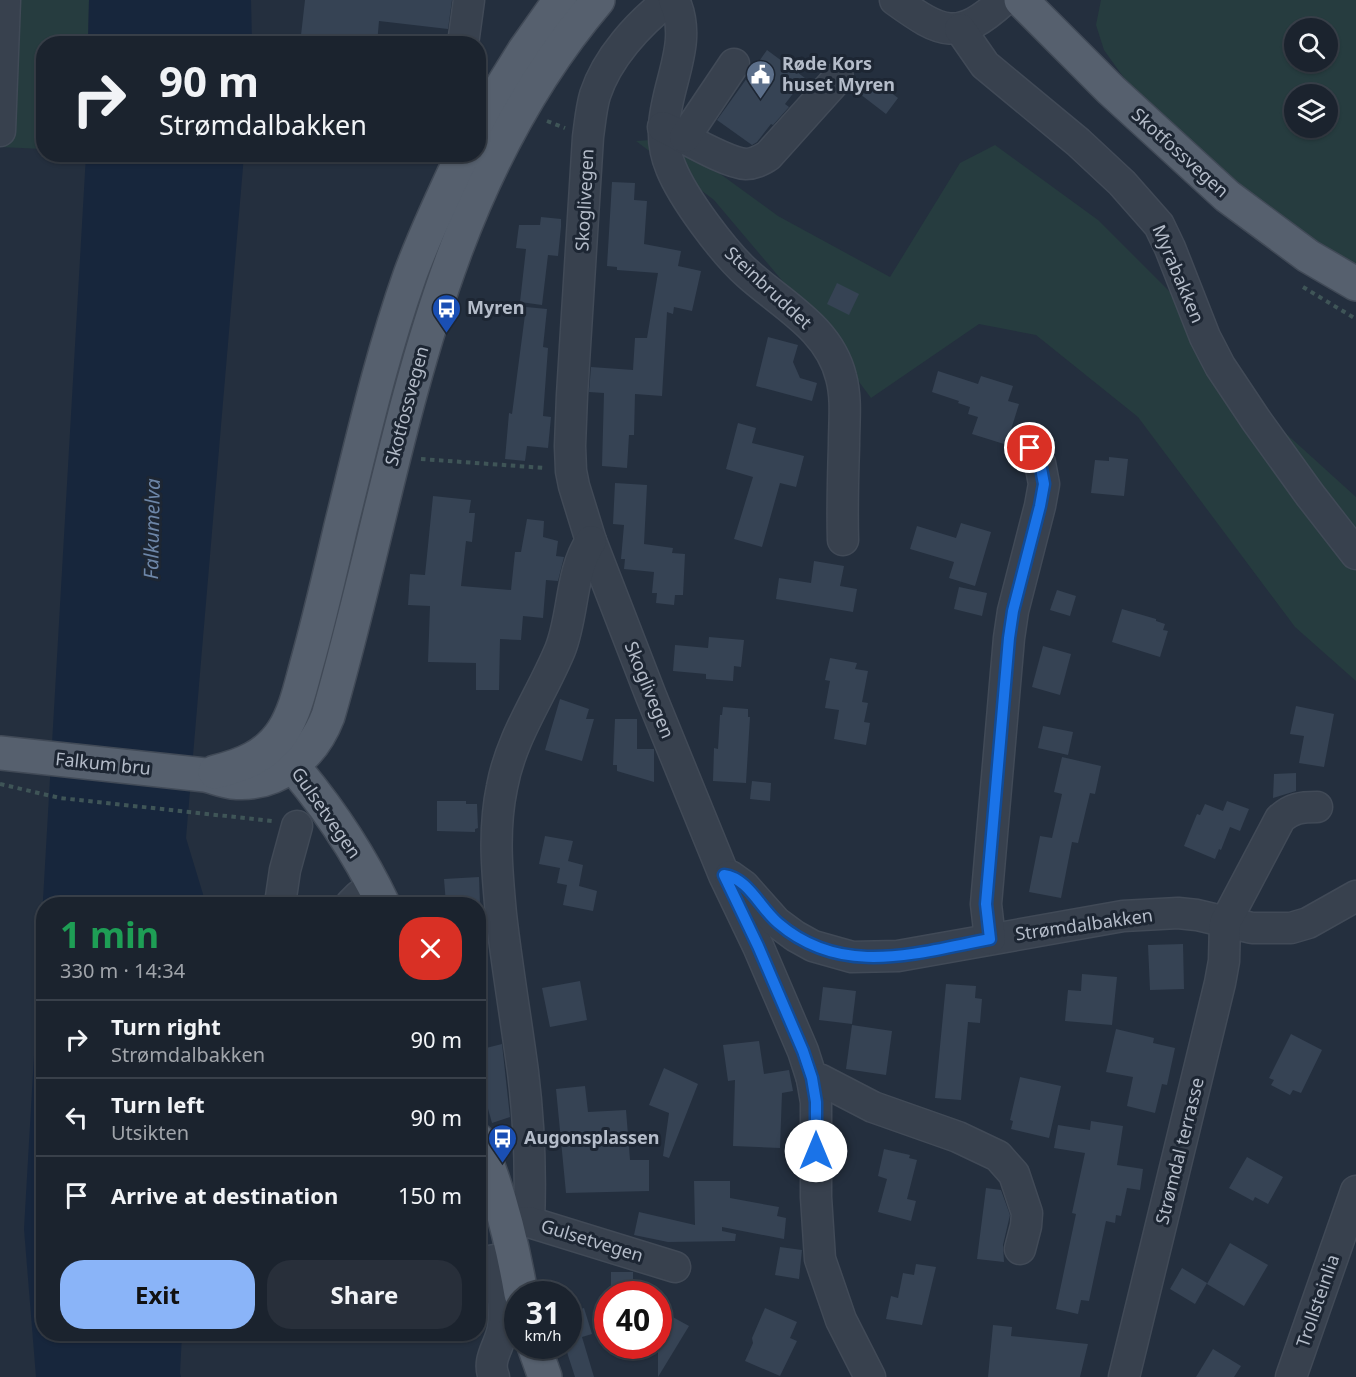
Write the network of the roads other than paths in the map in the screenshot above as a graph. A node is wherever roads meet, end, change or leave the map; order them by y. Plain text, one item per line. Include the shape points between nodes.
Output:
1 (5, 0) edge
2 (469, 0) edge
3 (560, 0) edge
4 (598, 0) edge
5 (669, 0) edge
6 (674, 0) edge
7 (895, 0) edge
8 (1004, 0) edge
9 (1021, 0) edge
10 (960, 29) junction
11 (464, 36) edge
12 (734, 64) dead end
13 (1, 72) edge
14 (838, 78) dead end
15 (486, 112) edge
16 (670, 127) junction
17 (0, 131) edge
18 (459, 162) edge
19 (1356, 284) edge
20 (1030, 448) dead end
21 (843, 540) dead end
22 (591, 541) junction
23 (1356, 554) edge
24 (0, 753) edge
25 (283, 755) junction
26 (1317, 807) dead end
27 (297, 826) dead end
28 (724, 875) junction
29 (1356, 896) edge
30 (281, 897) edge
31 (370, 897) edge
32 (1225, 923) junction
33 (990, 939) junction
34 (812, 1078) junction
35 (486, 1161) edge
36 (1356, 1191) edge
37 (518, 1223) junction
38 (1020, 1249) dead end
39 (486, 1262) edge
40 (675, 1267) dead end
41 (520, 1281) edge
42 (538, 1359) edge
43 (494, 1377) edge
44 (544, 1377) edge
45 (870, 1377) edge
46 (1124, 1377) edge
47 (1291, 1377) edge

1 - 13 street
2 - 11 street
3 - 15 main road
4 - 25 main road, Skotfossvegen via 547,66 510,127 459,237 404,413 328,716 308,752
5 - 22 street, Skoglivegen via 624,45 602,79 594,97 588,137 571,471
6 - 16 street via 681,39
7 - 10 street via 929,24
8 - 10 street via 976,23
9 - 19 main road, Skotfossvegen via 1111,90 1227,196 1300,250
10 - 23 street, Myrabakken via 985,65 1078,142 1159,225 1220,366
12 - 16 street
13 - 17 street
14 - 16 street via 768,156 758,162 745,164 726,158
16 - 21 street, Steinbruddet via 665,150 671,168 710,230 746,273 807,322 822,340 840,374 845,405
18 - 25 main road, Skotfossvegen via 409,277 368,419
20 - 33 street via 1040,463 1044,484 1009,638 986,904
22 - 28 street, Skoglivegen
22 - 37 street via 580,560 560,648 526,717 506,770 498,816 498,880 528,1136
24 - 25 main road, Falkum bru via 205,775 232,782 277,775
25 - 31 main road, Gulsetvegen via 336,820
26 - 32 street via 1300,807 1280,819
27 - 30 street
28 - 33 street, Strømdalbakken via 737,879 776,922 795,936 832,953 852,957 898,956
28 - 34 street, Skoglivegen
29 - 32 street, Strømdalbakken via 1316,920 1291,928
32 - 33 street, Strømdalbakken via 1197,915 1158,913
32 - 46 street, Strømdal terrasse via 1220,983
34 - 38 street via 873,1107 958,1137 998,1156 1014,1174 1027,1213
34 - 45 street, Skoglivegen via 820,1259 841,1320
35 - 37 main road via 499,1194
36 - 47 street, Trollsteinlia
37 - 40 street, Gulsetvegen
37 - 41 main road
39 - 43 street via 495,1260 504,1312 503,1329 491,1361
42 - 44 main road

